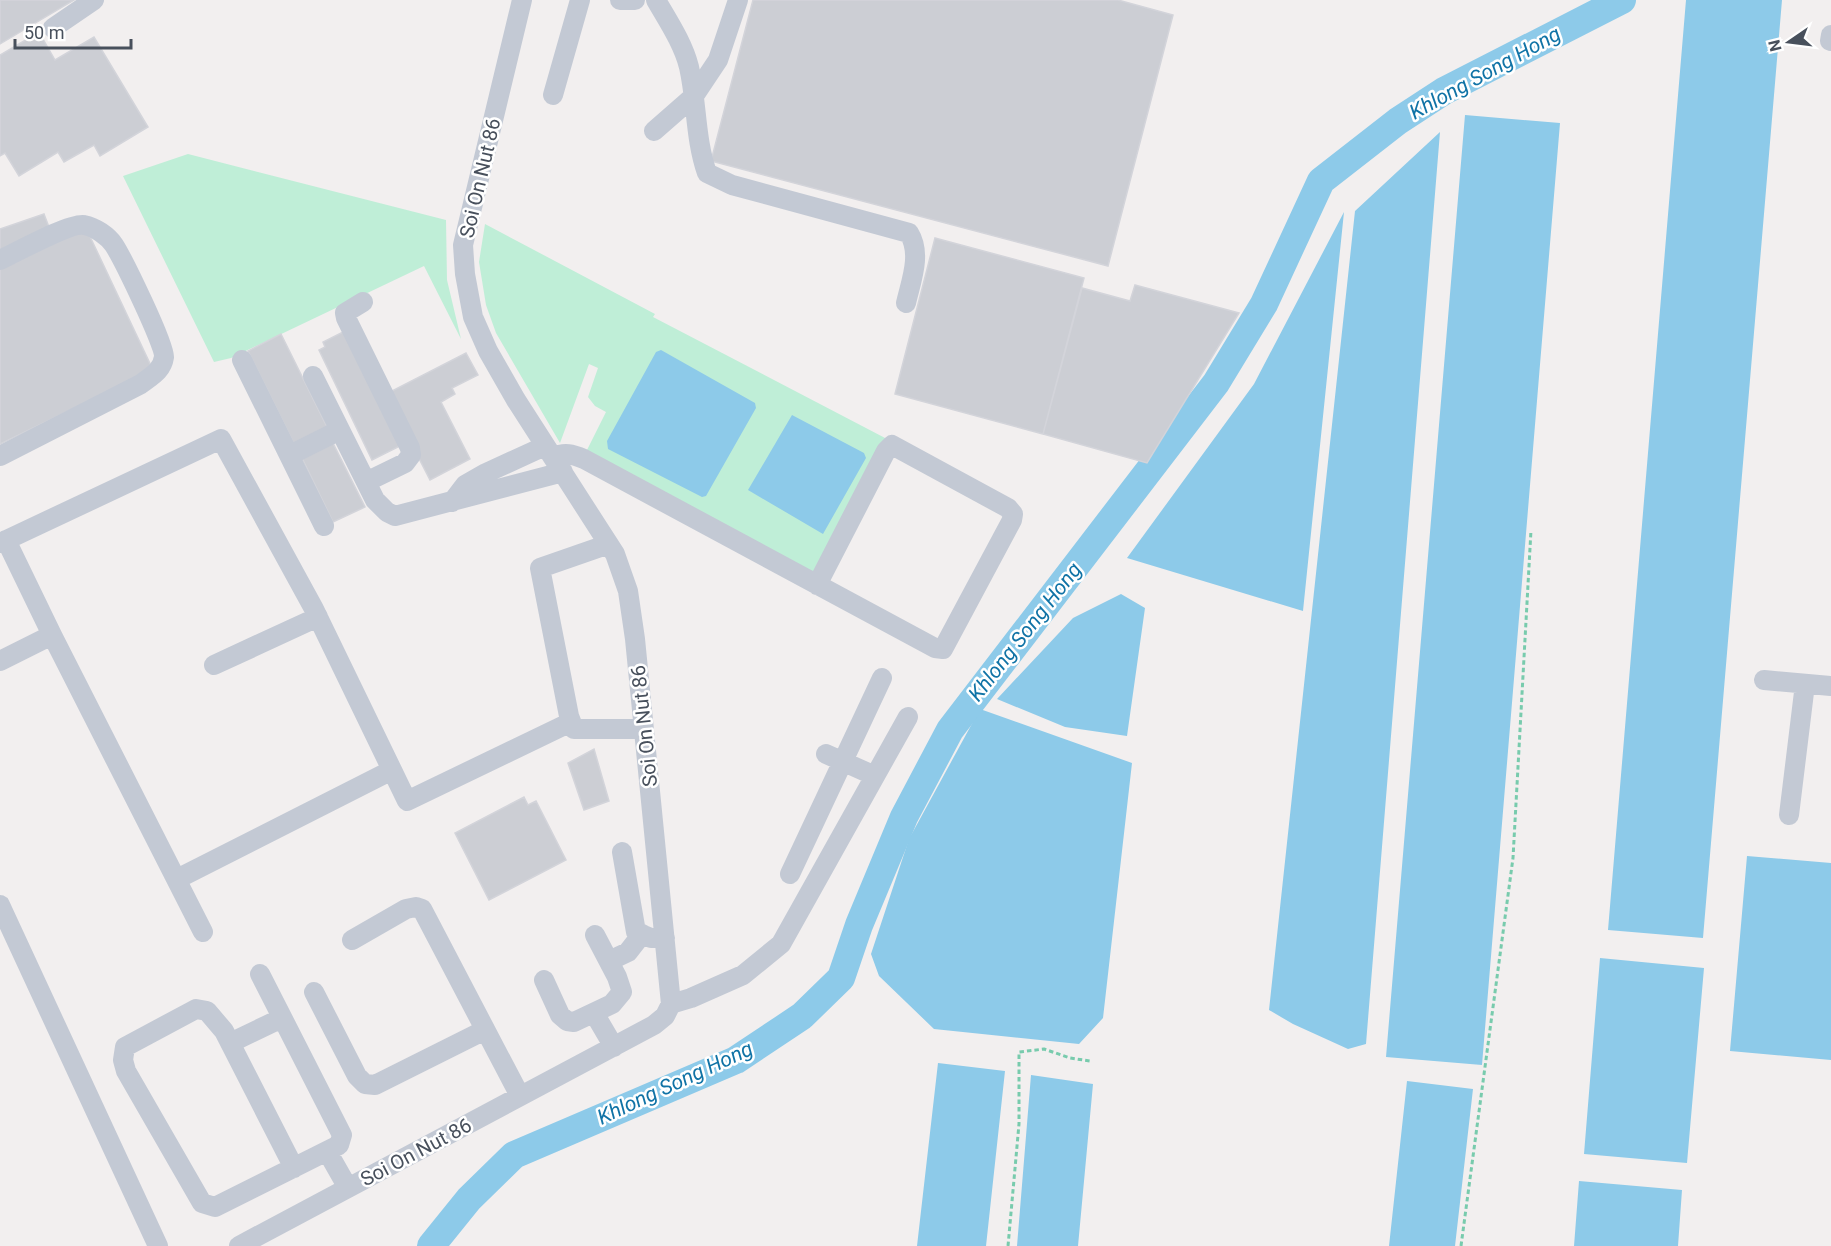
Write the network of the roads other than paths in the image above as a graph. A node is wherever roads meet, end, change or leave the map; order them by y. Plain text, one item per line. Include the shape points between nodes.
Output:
1 (94, 0) edge
2 (522, 0) edge
3 (580, 0) edge
4 (620, 0) edge
5 (635, 0) edge
6 (656, 0) edge
7 (738, 0) edge
8 (53, 28) dead end
9 (1831, 35) edge
10 (1830, 41) edge
11 (553, 95) dead end
12 (694, 96) junction
13 (654, 130) dead end
14 (0, 260) edge
15 (363, 302) dead end
16 (906, 303) dead end
17 (243, 360) dead end
18 (313, 376) dead end
19 (340, 430) junction
20 (290, 455) junction
21 (0, 456) edge
22 (554, 458) junction
23 (366, 482) junction
24 (452, 502) junction
25 (324, 526) dead end
26 (3, 542) edge
27 (609, 544) junction
28 (817, 585) junction
29 (318, 617) junction
30 (52, 635) junction
31 (0, 661) edge
32 (214, 665) dead end
33 (882, 678) dead end
34 (1764, 680) dead end
35 (1805, 684) junction
36 (1831, 686) edge
37 (908, 717) dead end
38 (571, 722) junction
39 (644, 729) junction
40 (834, 758) junction
41 (392, 770) junction
42 (874, 776) junction
43 (1789, 814) dead end
44 (658, 869) junction
45 (790, 874) dead end
46 (177, 879) junction
47 (2, 915) edge
48 (204, 932) dead end
49 (642, 934) junction
50 (595, 935) dead end
51 (665, 938) junction
52 (352, 940) dead end
53 (609, 961) junction
54 (260, 974) dead end
55 (544, 980) dead end
56 (314, 992) dead end
57 (671, 1004) junction
58 (594, 1013) junction
59 (282, 1018) junction
60 (485, 1029) junction
61 (230, 1043) junction
62 (614, 1047) junction
63 (520, 1096) junction
64 (327, 1151) junction
65 (294, 1168) junction
66 (348, 1188) junction
67 (158, 1246) edge
68 (239, 1246) edge

1 - 8 street
2 - 22 street, Soi On Nut 86 via 464,245 465,274 473,317 488,351
3 - 11 street
4 - 5 street
6 - 12 street via 676,35
7 - 12 street via 718,60
9 - 10 street
12 - 13 street
12 - 16 street via 700,156 707,173 732,185 909,233 916,258
14 - 21 street via 82,224 97,229 113,243 158,334 164,356 160,370 141,384
15 - 23 street via 345,314 346,318 411,455 405,463
17 - 20 street
18 - 19 street
19 - 20 street
19 - 23 street
20 - 25 street
22 - 24 street
22 - 24 street via 486,473 465,485
22 - 27 street, Soi On Nut 86
22 - 28 street via 567,453 584,459
23 - 24 street via 382,507 395,516
26 - 29 street via 221,439
26 - 30 street
27 - 38 street via 540,568
27 - 39 street, Soi On Nut 86 via 628,591
28 - 28 street via 892,445 1013,514 943,649
29 - 32 street
29 - 41 street
30 - 31 street
30 - 46 street
33 - 40 street
34 - 35 street
35 - 36 street
35 - 43 street
37 - 42 street
38 - 39 street via 574,729
38 - 41 street via 407,801
39 - 44 street, Soi On Nut 86
40 - 42 street
40 - 45 street
41 - 46 street
42 - 57 street via 781,944 743,975
44 - 49 street via 623,862 636,932
44 - 51 street, Soi On Nut 86
46 - 48 street
47 - 67 street
49 - 51 street
49 - 53 street via 628,952
50 - 53 street
51 - 57 street, Soi On Nut 86
52 - 60 street via 406,909 422,909
53 - 58 street via 622,992 612,1004
54 - 59 street
55 - 58 street via 560,1015 567,1021
56 - 60 street via 357,1076 365,1084 375,1085
57 - 62 street, Soi On Nut 86 via 654,1025
58 - 62 street
59 - 61 street
59 - 64 street via 342,1135 339,1145
60 - 63 street
61 - 65 street
61 - 65 street via 207,1011 196,1009 125,1047 123,1060 202,1203 215,1207
62 - 63 street, Soi On Nut 86
63 - 66 street, Soi On Nut 86
64 - 65 street
64 - 66 street
66 - 68 street, Soi On Nut 86

